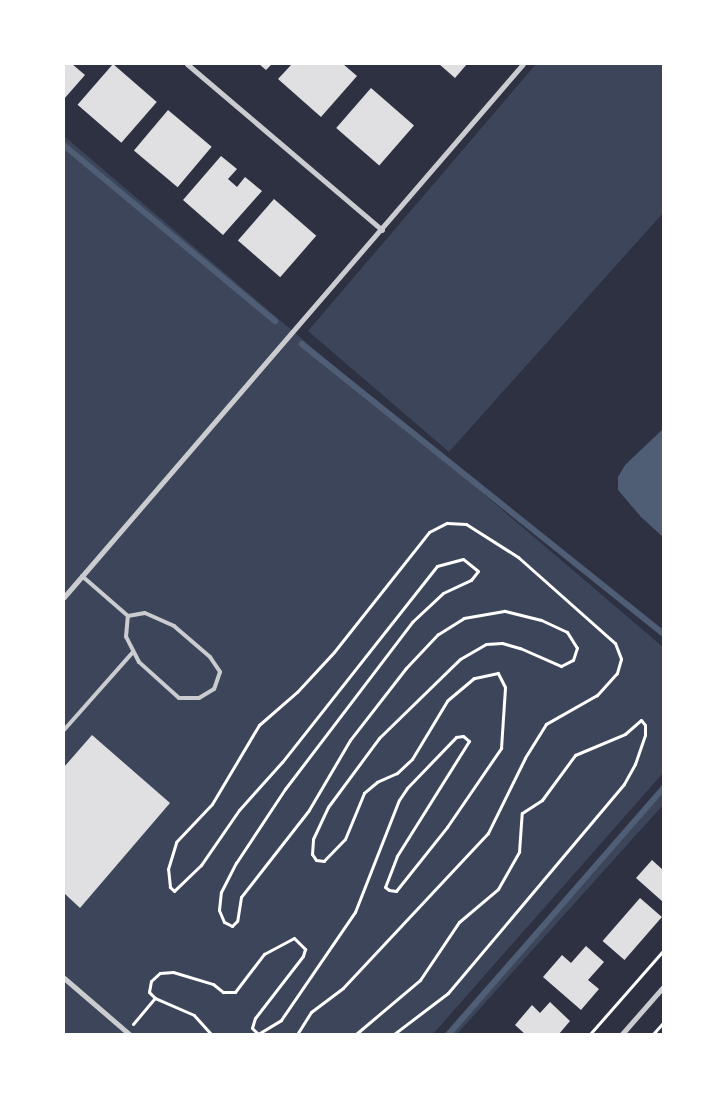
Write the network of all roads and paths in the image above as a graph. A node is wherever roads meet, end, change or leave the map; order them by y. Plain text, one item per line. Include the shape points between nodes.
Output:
1 (187, 64) edge
2 (523, 64) edge
3 (382, 230) junction
4 (82, 576) junction
5 (64, 597) edge
6 (128, 616) junction
7 (133, 652) junction
8 (64, 730) edge
9 (663, 951) edge
10 (64, 978) edge
11 (663, 987) edge
12 (155, 998) junction
13 (663, 1023) edge
14 (127, 1033) edge
15 (211, 1034) edge
16 (297, 1034) edge
17 (356, 1034) edge
18 (394, 1034) edge
19 (590, 1034) edge
20 (622, 1034) edge
21 (653, 1034) edge

1 - 3 street
2 - 3 street
3 - 4 street
4 - 5 street
4 - 6 lane
6 - 7 lane via 126,637
6 - 7 lane via 145,612 174,626 210,657 220,672 214,689 199,698 179,698 139,662
7 - 8 lane
9 - 19 path
10 - 14 street
11 - 20 street
12 - 14 path
12 - 15 path via 194,1014
12 - 16 path via 149,992 151,981 160,973 173,972 213,984 223,992 235,992 264,954 294,938 305,949 303,956 255,1018 252,1028 258,1034 282,1020 355,912 399,800 407,788 456,737 463,736 469,741 397,856 385,887 389,890 396,890 447,827 501,748 505,687 498,673 474,678 447,701 412,759 397,773 377,782 364,793 345,839 324,861 316,860 312,854 314,839 328,807 355,767 428,688 460,659 486,644 502,643 520,648 561,666 572,660 577,648 567,632 541,620 504,611 464,618 438,634 406,668 350,740 308,810 241,897 237,921 232,926 224,922 219,910 221,892 236,863 285,789 412,622 443,593 472,580 478,571 463,559 437,566 288,754 239,810 201,865 174,891 170,887 168,869 176,842 212,804 259,725 297,692 334,652 429,532 447,523 466,524 518,557 615,643 620,659 616,673 597,695 546,724 525,758 488,833 343,988 311,1012
13 - 21 path
17 - 18 path via 420,980 459,922 498,889 519,852 522,813 542,800 575,755 625,734 641,720 645,725 645,735 624,784 448,993

